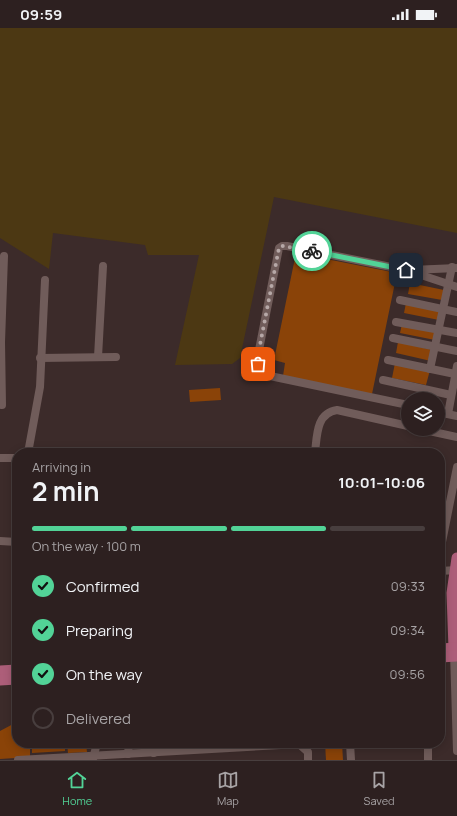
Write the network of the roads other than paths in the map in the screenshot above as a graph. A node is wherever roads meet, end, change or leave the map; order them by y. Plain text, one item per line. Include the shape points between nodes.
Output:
1 (4, 256) dead end
2 (103, 266) dead end
3 (454, 267) edge
4 (406, 270) junction
5 (45, 280) dead end
6 (448, 285) junction
7 (457, 287) edge
8 (400, 300) dead end
9 (443, 309) junction
10 (457, 312) edge
11 (396, 322) dead end
12 (438, 330) junction
13 (457, 333) edge
14 (393, 338) dead end
15 (435, 346) junction
16 (457, 351) edge
17 (0, 353) edge
18 (98, 357) junction
19 (116, 357) dead end
20 (40, 358) junction
21 (388, 360) dead end
22 (430, 369) junction
23 (456, 370) edge
24 (383, 380) dead end
25 (451, 395) junction
26 (401, 404) edge
27 (2, 405) dead end
28 (445, 413) edge
29 (448, 414) junction
30 (457, 416) edge
31 (401, 424) edge
32 (445, 434) edge
33 (457, 437) edge
34 (29, 448) edge
35 (316, 448) edge
36 (0, 458) edge
37 (12, 458) edge
38 (457, 467) edge
39 (445, 527) edge
40 (0, 541) edge
41 (12, 542) edge
42 (457, 558) edge
43 (447, 569) edge
44 (445, 650) edge
45 (456, 652) edge
46 (445, 655) edge
47 (12, 670) edge
48 (0, 671) edge
49 (456, 677) edge
50 (12, 679) edge
51 (0, 680) edge
52 (456, 696) edge
53 (96, 748) edge
54 (99, 748) edge
55 (129, 748) edge
56 (154, 748) edge
57 (235, 748) edge
58 (304, 748) edge
59 (350, 748) edge
60 (428, 748) edge
61 (457, 751) edge
62 (154, 753) junction
63 (128, 754) junction
64 (93, 758) edge
65 (105, 758) edge
66 (20, 760) edge
67 (308, 760) edge
68 (351, 760) edge
69 (428, 760) edge

1 - 17 street
2 - 18 street
3 - 4 street
3 - 6 street
4 - 6 street
4 - 26 street via 282,246 279,248 258,355 258,364 270,376
5 - 20 street
6 - 7 street
6 - 9 street
8 - 9 street
9 - 10 street
9 - 12 street
11 - 12 street
12 - 13 street
12 - 15 street
14 - 15 street
15 - 16 street
15 - 22 street
17 - 27 street
18 - 19 street
18 - 20 street
20 - 34 street via 40,387
21 - 22 street
22 - 23 street
23 - 25 street
24 - 25 street
25 - 29 street
28 - 29 street
29 - 30 street
31 - 35 street via 337,410 330,411 322,417
32 - 33 street
36 - 37 street
38 - 39 street
40 - 41 street
42 - 43 main road
43 - 45 main road via 452,593
44 - 45 main road
45 - 46 main road
45 - 49 street
47 - 48 main road
49 - 52 street
50 - 51 main road
52 - 61 street
53 - 64 street
54 - 65 street
55 - 63 street
56 - 62 street
57 - 62 street
58 - 67 street via 308,752
59 - 68 street
60 - 69 street
62 - 63 street
63 - 65 street
64 - 65 street
64 - 66 street

